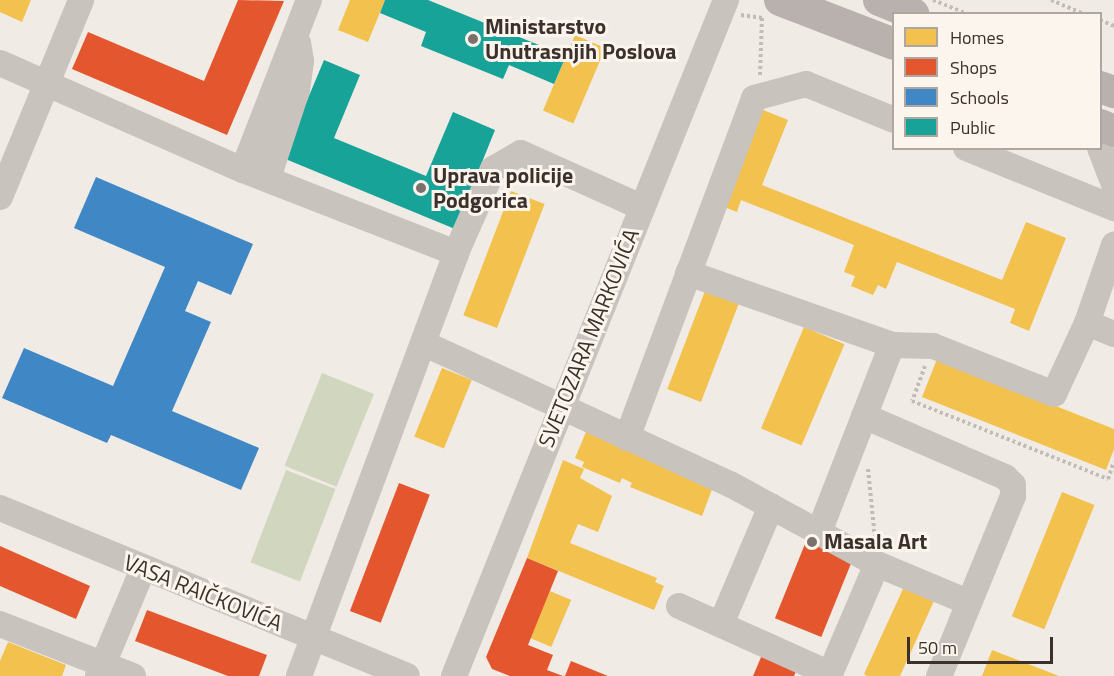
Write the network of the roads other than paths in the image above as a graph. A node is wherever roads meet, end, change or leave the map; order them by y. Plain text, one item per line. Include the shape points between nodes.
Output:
1 (81, 0) edge
2 (309, 0) edge
3 (726, 0) edge
4 (879, 0) edge
5 (771, 9) edge
6 (908, 12) edge
7 (296, 33) junction
8 (892, 43) edge
9 (0, 63) edge
10 (49, 85) junction
11 (892, 119) edge
12 (971, 150) edge
13 (1101, 150) edge
14 (243, 170) junction
15 (268, 178) junction
16 (1114, 184) edge
17 (0, 197) edge
18 (641, 207) junction
19 (1114, 208) edge
20 (1114, 245) edge
21 (456, 253) junction
22 (688, 273) junction
23 (1087, 323) junction
24 (1114, 334) edge
25 (425, 344) junction
26 (892, 345) junction
27 (563, 405) junction
28 (864, 416) junction
29 (627, 438) junction
30 (771, 506) junction
31 (0, 508) edge
32 (819, 532) junction
33 (877, 564) junction
34 (143, 569) junction
35 (968, 602) junction
36 (679, 606) dead end
37 (0, 624) edge
38 (721, 624) junction
39 (315, 639) junction
40 (100, 670) edge
41 (830, 675) edge
42 (133, 676) edge
43 (299, 676) edge
44 (407, 676) edge
45 (454, 676) edge
46 (939, 676) edge

1 - 10 street
2 - 7 street
3 - 18 street, SVETOZARA MARKOVIĆA
4 - 6 main road
5 - 8 main road
7 - 14 street
7 - 15 street via 301,61 297,90
9 - 10 street
10 - 14 street
10 - 17 street
11 - 22 street via 806,84 756,98
12 - 19 street
13 - 16 street
14 - 15 street
15 - 21 street
18 - 21 street via 521,153 493,169
18 - 27 street, SVETOZARA MARKOVIĆA
20 - 23 street
21 - 25 street
22 - 26 street
22 - 29 street
23 - 24 street
23 - 26 street via 1054,393 933,346
25 - 27 street
25 - 39 street
26 - 28 street
27 - 29 street
27 - 45 street, SVETOZARA MARKOVIĆA
28 - 32 street
28 - 35 street via 1005,477 1013,485 1013,496
29 - 30 street
30 - 32 street
30 - 38 street
31 - 34 street, VASA RAIČKOVIĆA
32 - 33 street
33 - 35 street
33 - 41 street
34 - 39 street, VASA RAIČKOVIĆA
34 - 40 street
35 - 46 street
36 - 38 street
37 - 40 street
38 - 41 street
39 - 43 street
39 - 44 street, VASA RAIČKOVIĆA
40 - 42 street

